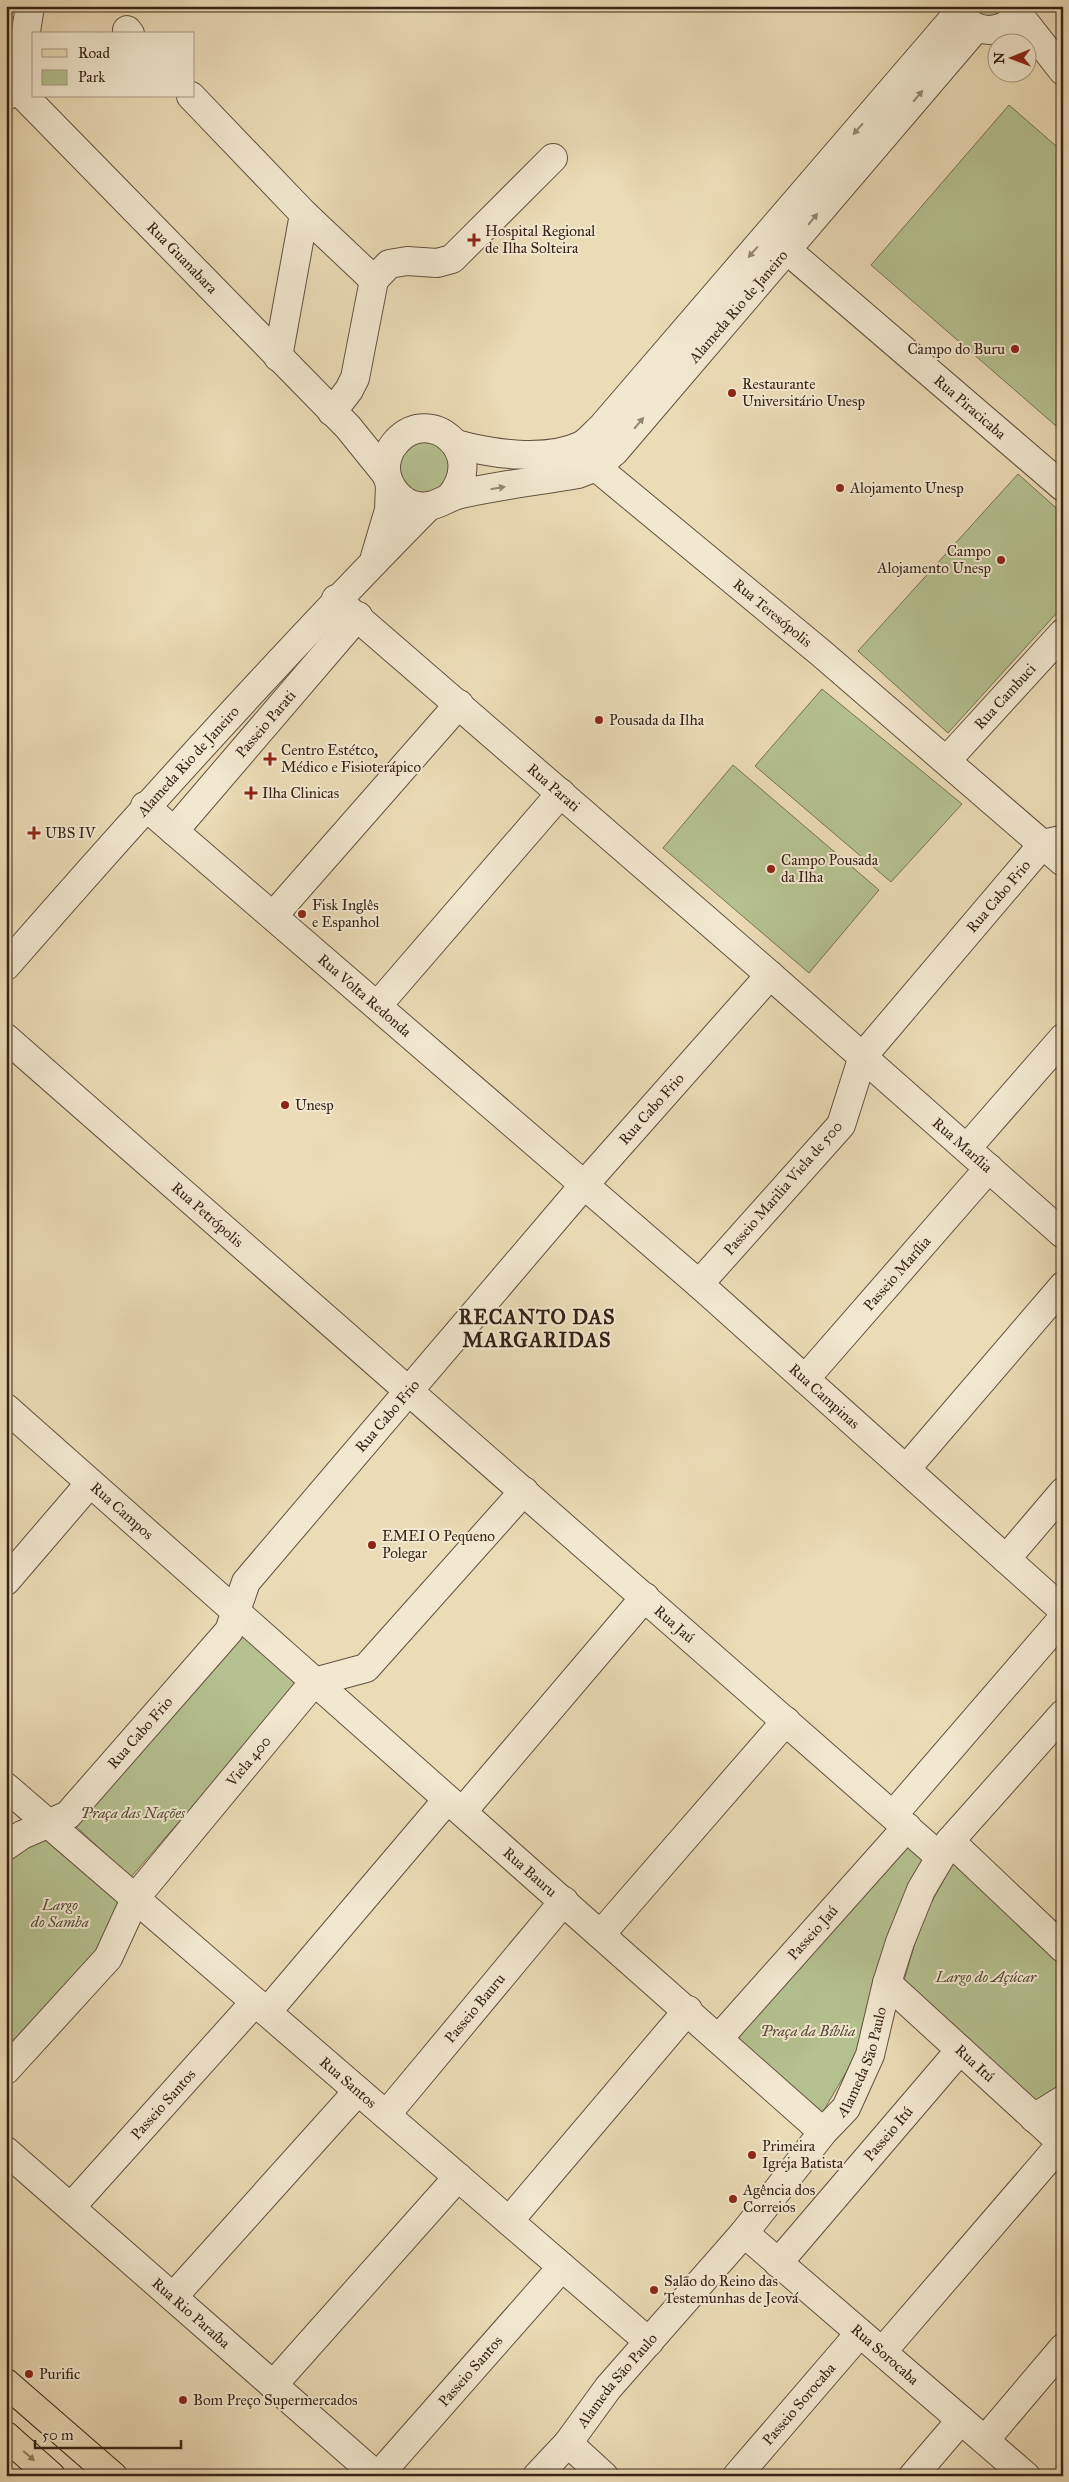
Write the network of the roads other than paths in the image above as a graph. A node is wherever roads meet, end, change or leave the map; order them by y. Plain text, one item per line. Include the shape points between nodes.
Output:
1 (30, 6) edge
2 (994, 20) edge
3 (1036, 51) edge
4 (1060, 67) edge
5 (12, 93) edge
6 (193, 98) edge
7 (553, 158) dead end
8 (304, 214) junction
9 (787, 250) junction
10 (374, 280) junction
11 (278, 357) junction
12 (340, 420) junction
13 (406, 433) junction
14 (456, 444) junction
15 (596, 467) junction
16 (388, 479) junction
17 (1063, 487) edge
18 (439, 502) junction
19 (374, 561) junction
20 (336, 599) junction
21 (358, 616) junction
22 (1063, 633) edge
23 (459, 704) junction
24 (948, 760) junction
25 (562, 794) junction
26 (145, 806) junction
27 (174, 831) junction
28 (1053, 842) edge
29 (1063, 862) edge
30 (274, 916) junction
31 (6, 966) edge
32 (770, 975) junction
33 (377, 1006) junction
34 (6, 1038) edge
35 (1063, 1038) edge
36 (863, 1056) junction
37 (966, 1148) junction
38 (988, 1168) junction
39 (584, 1185) junction
40 (1063, 1234) edge
41 (699, 1284) junction
42 (1063, 1286) edge
43 (805, 1379) junction
44 (409, 1390) junction
45 (6, 1408) edge
46 (906, 1469) junction
47 (90, 1483) junction
48 (524, 1491) junction
49 (1063, 1492) edge
50 (1006, 1559) junction
51 (6, 1581) edge
52 (645, 1597) junction
53 (1063, 1610) edge
54 (238, 1612) junction
55 (1063, 1618) edge
56 (314, 1682) junction
57 (1063, 1714) edge
58 (786, 1721) junction
59 (6, 1787) edge
60 (455, 1806) junction
61 (900, 1821) junction
62 (48, 1825) junction
63 (6, 1846) edge
64 (945, 1849) junction
65 (136, 1897) junction
66 (564, 1901) junction
67 (602, 1934) junction
68 (1063, 1948) edge
69 (887, 1983) junction
70 (261, 2007) junction
71 (688, 2010) junction
72 (719, 2038) junction
73 (960, 2050) junction
74 (6, 2070) edge
75 (358, 2091) junction
76 (1063, 2100) edge
77 (386, 2115) junction
78 (1034, 2118) junction
79 (823, 2132) junction
80 (1062, 2143) edge
81 (6, 2151) edge
82 (458, 2176) junction
83 (70, 2207) junction
84 (509, 2221) junction
85 (744, 2233) junction
86 (778, 2263) junction
87 (562, 2267) junction
88 (173, 2297) junction
89 (860, 2333) junction
90 (649, 2342) junction
91 (1063, 2348) edge
92 (882, 2352) junction
93 (6, 2383) edge
94 (273, 2385) junction
95 (961, 2420) junction
96 (6, 2436) edge
97 (985, 2440) junction
98 (568, 2443) junction
99 (51, 2476) edge
100 (113, 2476) edge
101 (377, 2476) edge
102 (538, 2476) edge
103 (604, 2476) edge
104 (737, 2476) edge
105 (913, 2476) edge
106 (1026, 2476) edge

1 - 5 street
2 - 4 street
9 -> 2 street, Alameda Rio de Janeiro
2 -> 14 street, Alameda Rio de Janeiro via 582,445 551,453 524,454 498,453
3 - 4 street
5 - 11 street, Rua Guanabara
6 - 8 street
7 - 10 street via 452,259 437,263 407,261 389,264
8 - 10 street
8 - 11 street
15 -> 9 street, Alameda Rio de Janeiro via 615,451
9 - 17 street, Rua Piracicaba
10 - 12 street via 355,378
11 - 12 street, Rua Guanabara
12 - 13 street
12 - 16 street, Rua Guanabara
13 - 14 street, Alameda Rio de Janeiro via 433,430 448,436
13 - 16 street, Alameda Rio de Janeiro via 390,450 386,462
14 - 18 street, Alameda Rio de Janeiro via 462,454 462,478
18 -> 15 street, Alameda Rio de Janeiro via 578,474
15 - 24 street, Rua Teresópolis
16 - 18 street, Alameda Rio de Janeiro via 396,494 406,502 417,506
16 - 19 street, Alameda Rio de Janeiro via 389,510
18 - 19 street, Alameda Rio de Janeiro
19 - 20 street, Alameda Rio de Janeiro
20 - 21 street, Rua Parati
20 - 26 street, Alameda Rio de Janeiro
21 - 23 street, Rua Parati
21 - 27 street, Passeio Parati
22 - 24 street, Rua Cambuci
23 - 25 street, Rua Parati
23 - 30 street
24 - 28 street, Rua Teresópolis
25 - 32 street, Rua Parati
25 - 33 street
26 - 27 street, Rua Volta Redonda
26 - 31 street, Alameda Rio de Janeiro
27 - 30 street, Rua Volta Redonda
28 - 29 street, Rua Teresópolis
28 - 36 street, Rua Cabo Frio
30 - 33 street, Rua Volta Redonda
32 - 36 street, Rua Parati
32 - 39 street, Rua Cabo Frio
33 - 39 street, Rua Volta Redonda
34 - 44 street, Rua Petrópolis
35 - 37 street
36 - 37 street, Rua Marília
36 - 41 street, Passeio Marilia Viela de 500 via 841,1125
37 - 38 street, Rua Marília
38 - 40 street, Rua Marília
38 - 43 street, Passeio Marília
39 - 41 street, Rua Campinas
39 - 44 street, Rua Cabo Frio
41 - 43 street, Rua Campinas
42 - 46 street
43 - 46 street, Rua Campinas
44 - 48 street, Rua Jaú
44 - 54 street, Rua Cabo Frio via 246,1582
45 - 47 street, Rua Campos
46 - 50 street, Rua Campinas
47 - 51 street
47 - 54 street, Rua Campos
48 - 52 street, Rua Jaú
48 - 56 street via 366,1668
49 - 50 street
50 - 53 street, Rua Campinas
52 - 58 street, Rua Jaú
52 - 60 street
54 - 56 street, Rua Bauru
54 - 62 street, Rua Cabo Frio via 229,1631 68,1815
55 - 61 street, Passeio Jaú
56 - 60 street, Rua Bauru
56 - 65 street, Viela 400
57 - 64 street, Alameda São Paulo
58 - 61 street, Rua Jaú
58 - 67 street
59 - 62 street, Rua Santos
60 - 66 street, Rua Bauru
60 - 70 street
61 - 64 street, Rua Jaú
61 - 72 street, Passeio Jaú
62 - 63 street, Rua Cabo Frio via 22,1835
62 - 65 street, Rua Santos
64 - 68 street, Rua Jaú
64 - 69 street, Alameda São Paulo via 921,1890
65 - 70 street, Rua Santos
65 - 74 street, Viela 400 via 108,1958
66 - 67 street, Rua Bauru
66 - 77 street, Passeio Bauru
67 - 71 street, Rua Bauru
69 - 73 street, Rua Itú
69 - 79 street, Alameda São Paulo via 870,2055 846,2108
70 - 75 street, Rua Santos
70 - 83 street, Passeio Santos
71 - 72 street, Rua Bauru
71 - 84 street
72 - 79 street, Rua Bauru
73 - 78 street, Rua Itú
73 - 86 street, Passeio Itú
75 - 77 street, Rua Santos
75 - 88 street
76 - 78 street
77 - 82 street, Rua Santos
78 - 80 street, Rua Itú
79 - 85 street, Alameda São Paulo
80 - 92 street
81 - 83 street, Rua Rio Paraíba
82 - 84 street, Rua Santos
82 - 94 street
83 - 88 street, Rua Rio Paraíba
84 - 87 street, Rua Santos
85 - 86 street, Rua Sorocaba
85 - 90 street, Alameda São Paulo
86 - 89 street, Rua Sorocaba
87 - 90 street, Rua Santos
87 - 101 street, Passeio Santos
88 - 94 street, Rua Rio Paraíba
89 - 92 street, Rua Sorocaba
89 - 104 street, Passeio Sorocaba
90 - 98 street, Alameda São Paulo via 608,2388
91 - 97 street
92 - 95 street, Rua Sorocaba
93 - 100 main road
94 - 101 street, Rua Rio Paraíba
95 - 97 street, Rua Sorocaba
95 - 105 street
96 -> 99 main road
97 - 106 street, Rua Sorocaba
98 - 102 street, Alameda São Paulo
98 - 103 street

